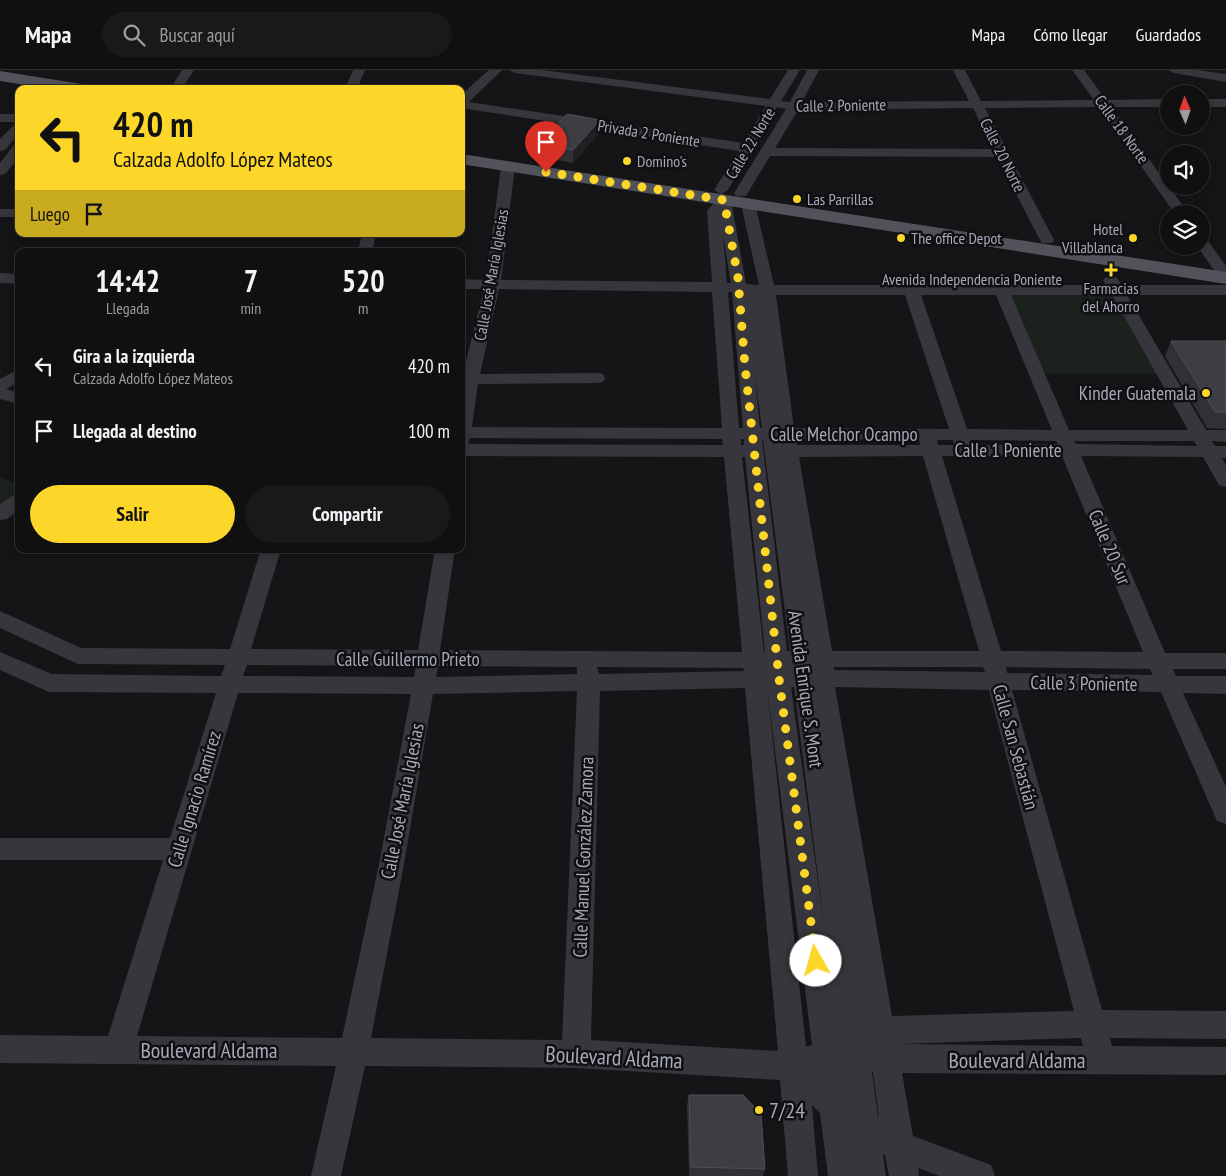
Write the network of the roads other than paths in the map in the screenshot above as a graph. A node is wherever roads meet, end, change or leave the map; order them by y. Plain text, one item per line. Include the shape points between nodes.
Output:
1 (188, 70) edge
2 (359, 70) edge
3 (486, 70) edge
4 (496, 70) edge
5 (515, 70) edge
6 (794, 70) edge
7 (813, 70) edge
8 (959, 70) edge
9 (1078, 70) edge
10 (1174, 70) edge
11 (1212, 70) edge
12 (1226, 72) edge
13 (0, 76) edge
14 (1226, 78) edge
15 (45, 85) edge
16 (179, 85) edge
17 (353, 85) edge
18 (0, 86) edge
19 (15, 88) edge
20 (465, 88) edge
21 (465, 99) edge
22 (1104, 103) junction
23 (1160, 103) edge
24 (1210, 103) edge
25 (1226, 103) edge
26 (465, 104) edge
27 (976, 104) junction
28 (774, 105) junction
29 (794, 106) junction
30 (0, 118) edge
31 (15, 118) edge
32 (15, 130) edge
33 (0, 147) edge
34 (748, 148) junction
35 (465, 150) edge
36 (15, 152) edge
37 (765, 152) junction
38 (1002, 153) junction
39 (465, 160) edge
40 (15, 167) edge
41 (508, 167) junction
42 (1, 168) edge
43 (734, 198) junction
44 (1176, 205) edge
45 (0, 213) edge
46 (15, 214) edge
47 (1046, 240) junction
48 (1210, 254) edge
49 (1224, 273) edge
50 (0, 278) edge
51 (15, 278) edge
52 (465, 284) edge
53 (492, 284) junction
54 (748, 284) junction
55 (910, 284) junction
56 (999, 285) junction
57 (1114, 285) junction
58 (1226, 290) edge
59 (0, 370) edge
60 (15, 374) edge
61 (15, 377) edge
62 (597, 378) dead end
63 (470, 379) junction
64 (0, 386) edge
65 (0, 393) edge
66 (15, 398) edge
67 (465, 416) edge
68 (1200, 435) junction
69 (1226, 436) edge
70 (465, 439) edge
71 (761, 442) junction
72 (929, 442) junction
73 (963, 442) junction
74 (1065, 442) junction
75 (1218, 452) edge
76 (1226, 481) edge
77 (15, 503) edge
78 (0, 514) edge
79 (270, 553) edge
80 (444, 553) edge
81 (0, 619) edge
82 (237, 658) junction
83 (992, 658) junction
84 (429, 659) junction
85 (0, 660) edge
86 (1158, 661) junction
87 (1226, 661) edge
88 (813, 668) junction
89 (778, 669) junction
90 (753, 670) junction
91 (587, 671) junction
92 (998, 682) junction
93 (1169, 685) junction
94 (1226, 685) edge
95 (228, 686) junction
96 (424, 686) junction
97 (1226, 814) edge
98 (0, 849) edge
99 (179, 849) junction
100 (1092, 1024) junction
101 (1226, 1025) edge
102 (881, 1030) junction
103 (826, 1045) junction
104 (854, 1045) junction
105 (0, 1049) edge
106 (118, 1050) junction
107 (354, 1052) junction
108 (576, 1054) junction
109 (886, 1059) junction
110 (1102, 1060) junction
111 (1226, 1061) edge
112 (794, 1066) junction
113 (834, 1106) junction
114 (863, 1124) junction
115 (899, 1146) junction
116 (326, 1176) edge
117 (803, 1176) edge
118 (843, 1176) edge
119 (871, 1176) edge
120 (904, 1176) edge
121 (980, 1176) edge

1 - 16 street
2 - 17 street
3 - 20 street
4 - 21 street
5 - 28 street, Calle 2 Poniente
6 - 28 street, Calle 22 Norte
7 - 29 street, Calle 22 Norte
8 - 27 street, Calle 20 Norte
9 - 22 street, Calle 18 Norte
10 - 14 street
11 - 12 street
13 - 15 main road
18 - 19 main road
22 - 23 street, Calle 2 Poniente
22 - 27 street, Calle 2 Poniente
22 - 44 street, Calle 18 Norte
24 - 25 street
26 - 34 street, Privada 2 Poniente
27 - 29 street, Calle 2 Poniente
27 - 38 street, Calle 20 Norte
28 - 29 street, Calle 2 Poniente
28 - 34 street, Calle 22 Norte
29 - 37 street, Calle 22 Norte
30 - 31 street
32 - 33 street
34 - 43 street, Calle 22 Norte
35 - 43 main road
36 - 42 street
37 - 38 street
37 - 43 street, Calle 22 Norte
38 - 47 street, Calle 20 Norte
39 - 41 main road
40 - 42 street
41 - 43 main road
41 - 53 street, Calle José María Iglesias
43 - 47 main road
43 - 49 main road
43 - 54 street
43 - 54 street via 714,211
45 - 46 street
47 - 49 main road
48 - 49 street
49 - 57 street, Avenida Independencia Poniente via 1184,281
50 - 51 street
52 - 53 street, Avenida Independencia Poniente
53 - 54 street, Avenida Independencia Poniente
53 - 63 street, Calle José María Iglesias
54 - 55 street, Avenida Independencia Poniente
54 - 71 street
54 - 71 street, Avenida Enrique S. Mont
55 - 56 street, Avenida Independencia Poniente
55 - 73 street
56 - 57 street, Avenida Independencia Poniente
56 - 74 street, Calle 20 Sur
57 - 58 street, Avenida Independencia Poniente
57 - 68 street
59 - 60 street
61 - 64 street
62 - 63 street
63 - 67 street, Calle José María Iglesias
65 - 66 street
68 - 69 street
68 - 74 street
68 - 75 street
70 - 71 street
71 - 72 street, Calle 1 Poniente
71 - 88 street
71 - 89 street, Avenida Enrique S. Mont
71 - 90 street
72 - 73 street, Calle 1 Poniente
72 - 83 street, Calle San Sebastián
73 - 74 street, Calle 1 Poniente
74 - 75 street, Calle 1 Poniente
74 - 86 street, Calle 20 Sur
75 - 76 street
77 - 78 street
79 - 82 street, Calle Ignacio Ramírez
80 - 84 street, Calle José María Iglesias
81 - 82 street, Calle Guillermo Prieto via 78,656
82 - 84 street, Calle Guillermo Prieto
82 - 95 street, Calle Ignacio Ramírez
83 - 86 street
83 - 88 street
83 - 92 street, Calle San Sebastián
84 - 91 street, Calle Guillermo Prieto
84 - 96 street, Calle José María Iglesias
85 - 95 street, Calle Guillermo Prieto via 48,683
86 - 87 street
86 - 93 street, Calle 20 Sur
88 - 89 street, Calle Guillermo Prieto
88 - 92 street, Calle 3 Poniente
88 - 102 street
88 - 104 street, Avenida Enrique S. Mont
89 - 90 street, Calle Guillermo Prieto
89 - 103 street, Avenida Enrique S. Mont
90 - 91 street, Calle Guillermo Prieto
90 - 112 street
91 - 96 street, Calle Guillermo Prieto
91 - 108 street, Calle Manuel González Zamora
92 - 93 street, Calle 3 Poniente
92 - 100 street, Calle San Sebastián
93 - 94 street, Calle 3 Poniente
93 - 97 street, Calle 20 Sur
95 - 96 street, Calle Guillermo Prieto
95 - 99 street, Calle Ignacio Ramírez
96 - 107 street, Calle José María Iglesias
98 - 99 street
99 - 106 street, Calle Ignacio Ramírez
100 - 101 street, Boulevard Aldama
100 - 102 street, Boulevard Aldama
100 - 110 street, Calle San Sebastián
102 - 104 street, Boulevard Aldama
102 - 109 street
103 - 104 street, Boulevard Aldama
103 - 112 street, Boulevard Aldama
103 - 113 street, Avenida Enrique S. Mont
104 - 109 street, Boulevard Aldama
104 - 114 street, Avenida Enrique S. Mont
105 - 106 street, Boulevard Aldama
106 - 107 street, Boulevard Aldama
107 - 108 street, Boulevard Aldama
107 - 116 street, Calle José María Iglesias
108 - 112 street, Boulevard Aldama
109 - 110 street, Boulevard Aldama
109 - 115 street
110 - 111 street, Boulevard Aldama
112 - 113 street
112 - 117 street
113 - 114 street
113 - 118 street, Avenida Enrique S. Mont
114 - 115 street
114 - 119 street, Avenida Enrique S. Mont
115 - 120 street
115 - 121 street

